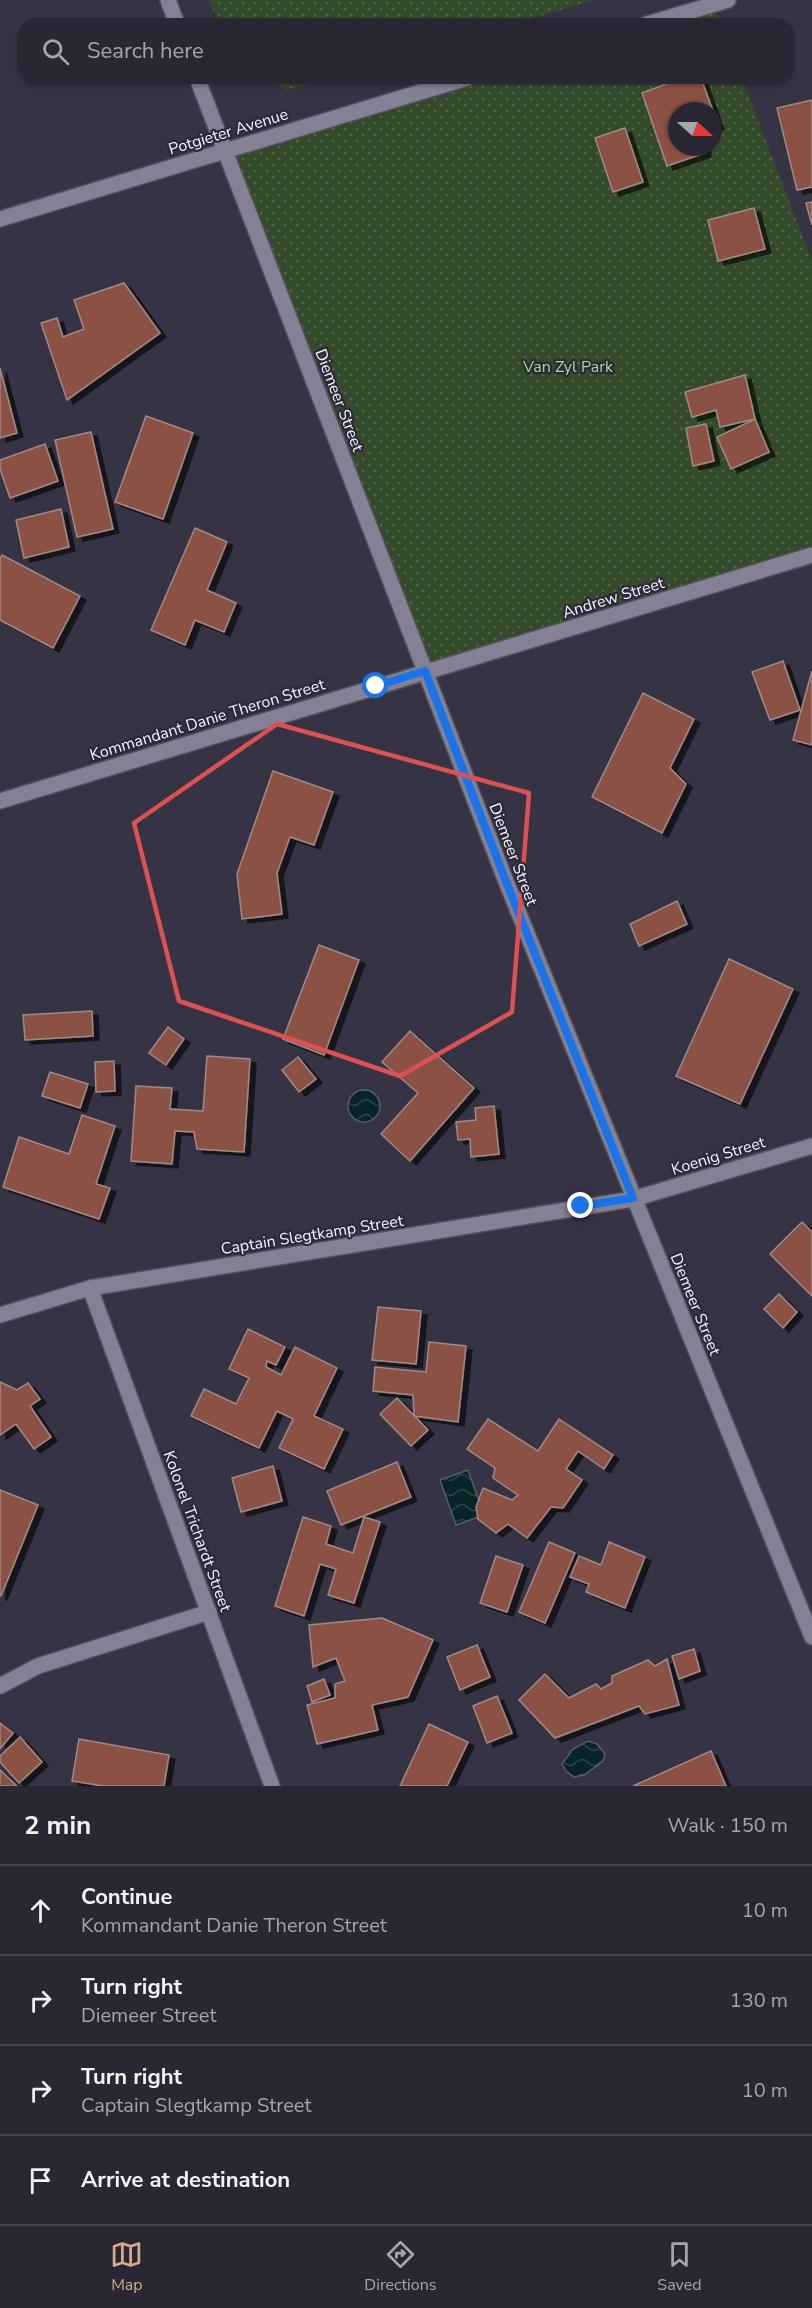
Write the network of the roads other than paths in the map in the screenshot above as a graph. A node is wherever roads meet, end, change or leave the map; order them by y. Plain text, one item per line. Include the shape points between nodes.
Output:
1 (168, 0) edge
2 (728, 0) edge
3 (175, 18) edge
4 (667, 18) edge
5 (199, 84) edge
6 (447, 84) edge
7 (224, 151) junction
8 (0, 219) edge
9 (812, 555) edge
10 (425, 671) junction
11 (0, 801) edge
12 (812, 1146) edge
13 (633, 1198) junction
14 (90, 1288) junction
15 (0, 1315) edge
16 (209, 1612) junction
17 (812, 1637) edge
18 (0, 1686) edge
19 (272, 1786) edge

1 - 3 street
2 - 4 street
5 - 7 street, Diemeer Street
6 - 7 street, Potgieter Avenue
7 - 8 street, Potgieter Avenue
7 - 10 street, Diemeer Street
9 - 10 street, Andrew Street
10 - 11 street, Kommandant Danie Theron Street
10 - 13 street, Diemeer Street
12 - 13 street, Koenig Street
13 - 14 street, Captain Slegtkamp Street
13 - 17 street, Diemeer Street
14 - 15 street, Captain Slegtkamp Street
14 - 16 street, Kolonel Trichardt Street
16 - 18 street via 38,1666
16 - 19 street, Kolonel Trichardt Street

